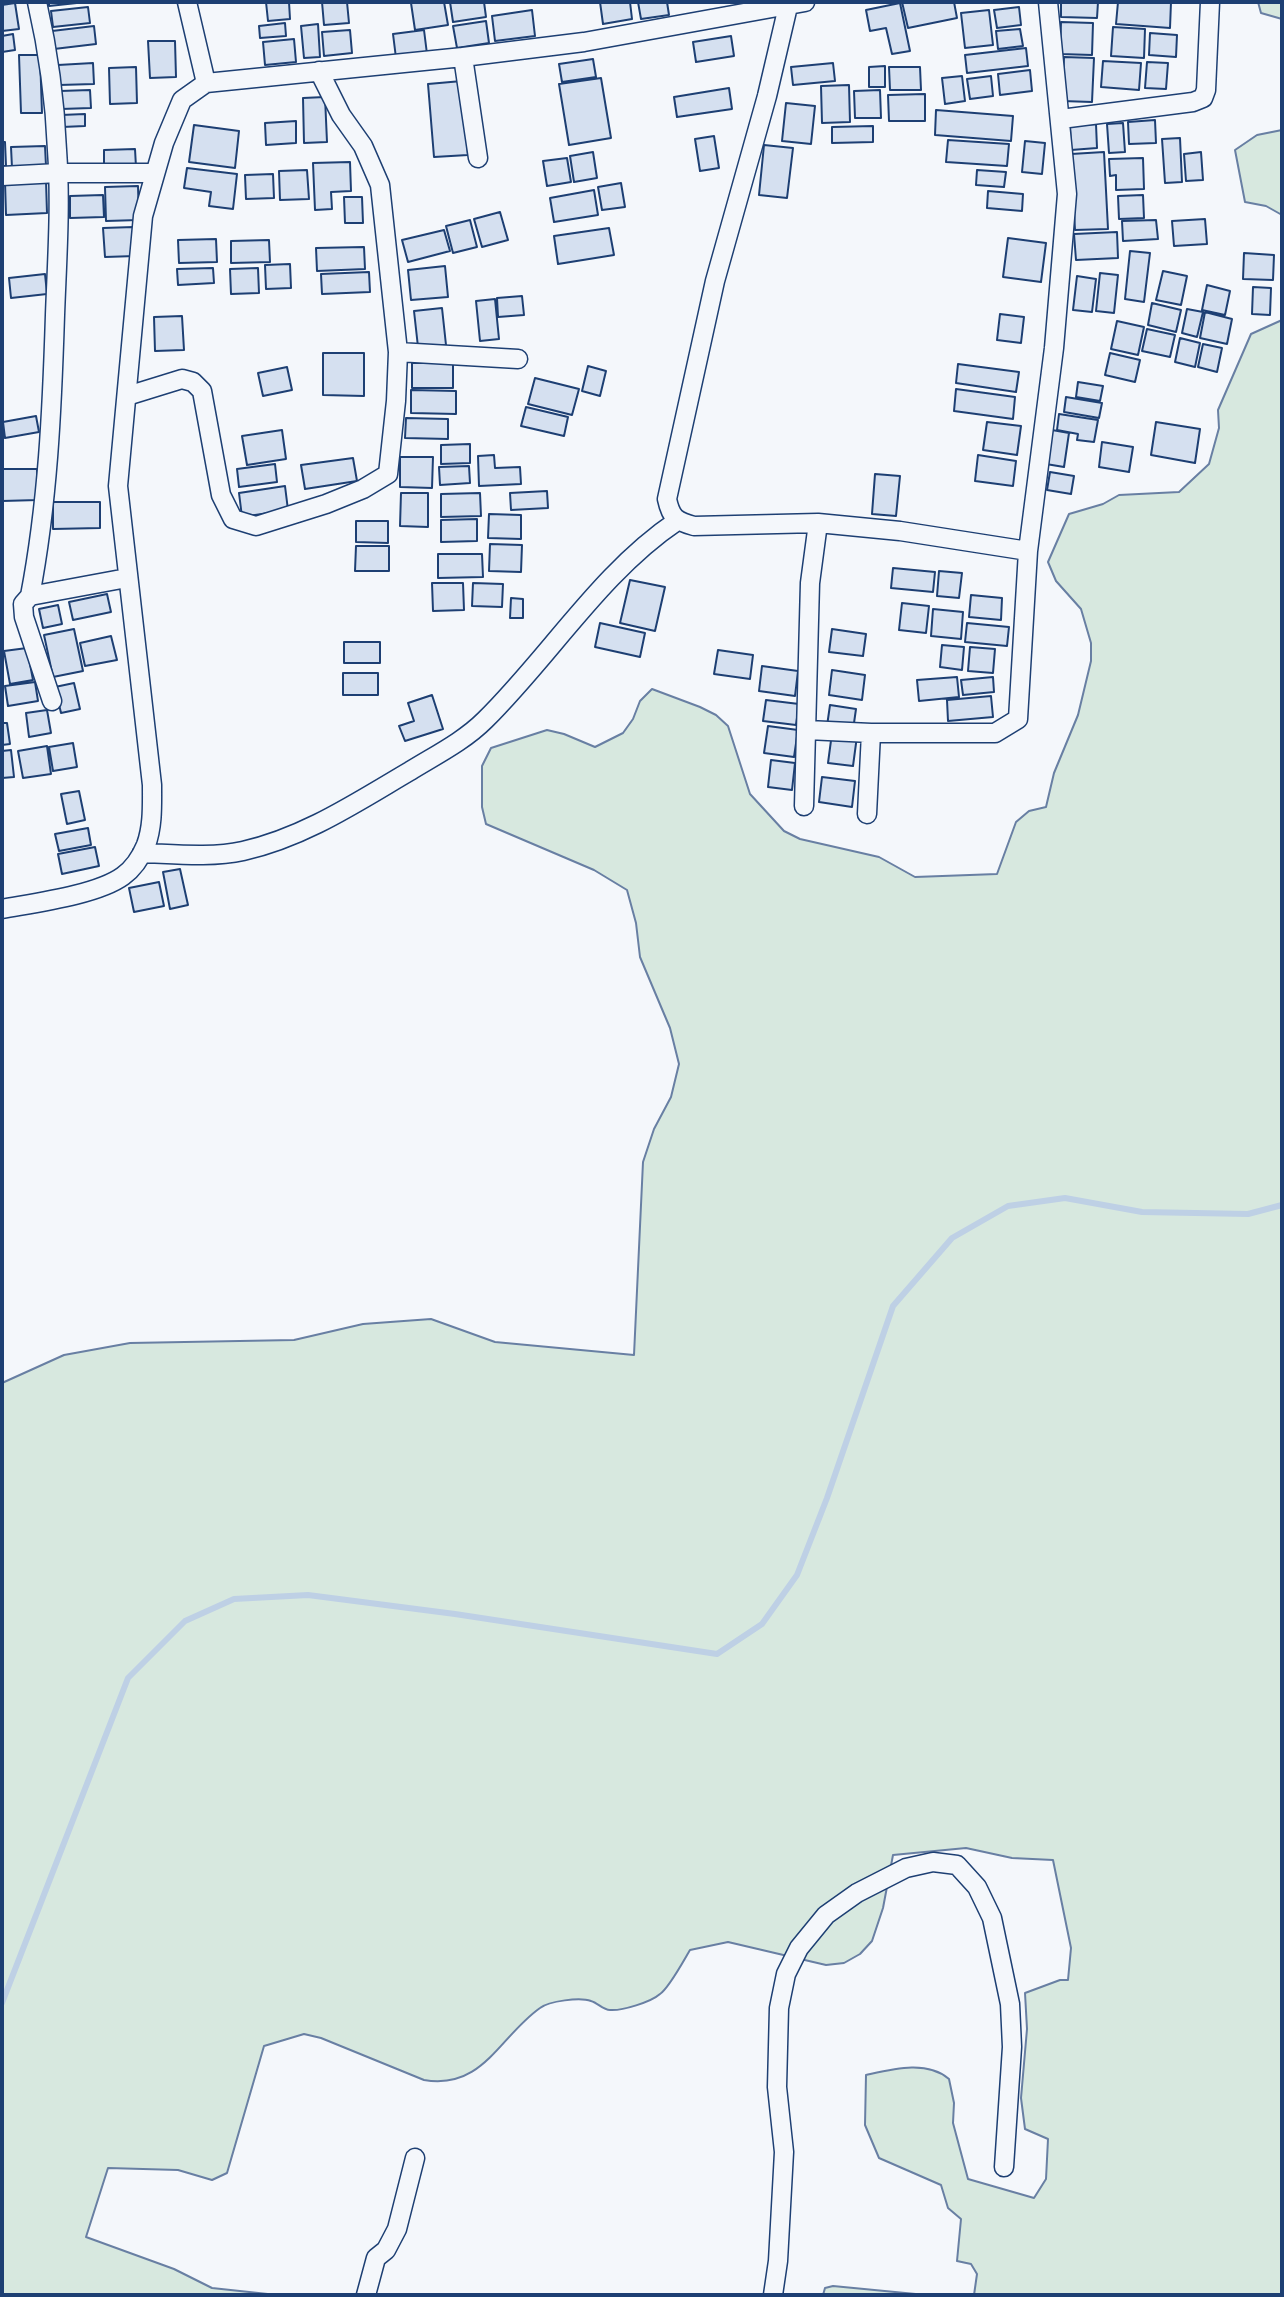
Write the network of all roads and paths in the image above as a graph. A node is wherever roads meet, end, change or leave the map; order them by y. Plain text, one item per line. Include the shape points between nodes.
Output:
1 (37, 2) edge
2 (187, 2) edge
3 (1048, 2) edge
4 (1210, 2) edge
5 (794, 3) edge
6 (463, 57) junction
7 (318, 71) junction
8 (206, 83) junction
9 (1061, 119) junction
10 (478, 158) dead end
11 (58, 173) junction
12 (155, 173) junction
13 (2, 176) edge
14 (398, 352) junction
15 (518, 359) dead end
16 (127, 396) junction
17 (677, 521) junction
18 (818, 523) junction
19 (1028, 551) junction
20 (127, 578) junction
21 (30, 596) junction
22 (52, 701) dead end
23 (807, 730) junction
24 (872, 733) junction
25 (804, 806) dead end
26 (867, 814) dead end
27 (142, 853) junction
28 (2, 909) edge
29 (415, 2158) dead end
30 (1004, 2167) dead end
31 (366, 2295) edge
32 (773, 2295) edge

1 - 11 street via 46,41
2 - 8 street
3 - 9 street
4 - 9 street via 1203,98
5 - 6 street via 584,42
5 - 17 street via 715,281 667,499
6 - 7 street
6 - 10 street
7 - 8 street
7 - 14 street via 363,146 380,185
8 - 12 street via 182,100
9 - 19 street via 1067,194 1054,348
11 - 12 street
11 - 13 street
11 - 21 street via 46,501
12 - 16 street via 144,216
14 - 15 street
14 - 16 street via 388,474 326,504 256,526 233,519 221,495 202,391 182,379
16 - 20 street via 118,486
17 - 18 street via 694,526
17 - 27 street via 618,570 485,721 442,752 329,819 288,837 241,852
18 - 19 street
18 - 23 street via 810,583
19 - 24 street via 1018,719 995,733
20 - 21 street
20 - 27 street via 152,785 151,826
21 - 22 street via 23,604 24,617
23 - 24 street
23 - 25 street
24 - 26 street
27 - 28 street via 122,876 93,890
29 - 31 street via 397,2229 376,2258
30 - 32 street via 1012,2047 1010,2004 992,1918 977,1887 957,1865 933,1862 906,1868 826,1915 799,1948 786,1974 779,2008 777,2087 785,2152

